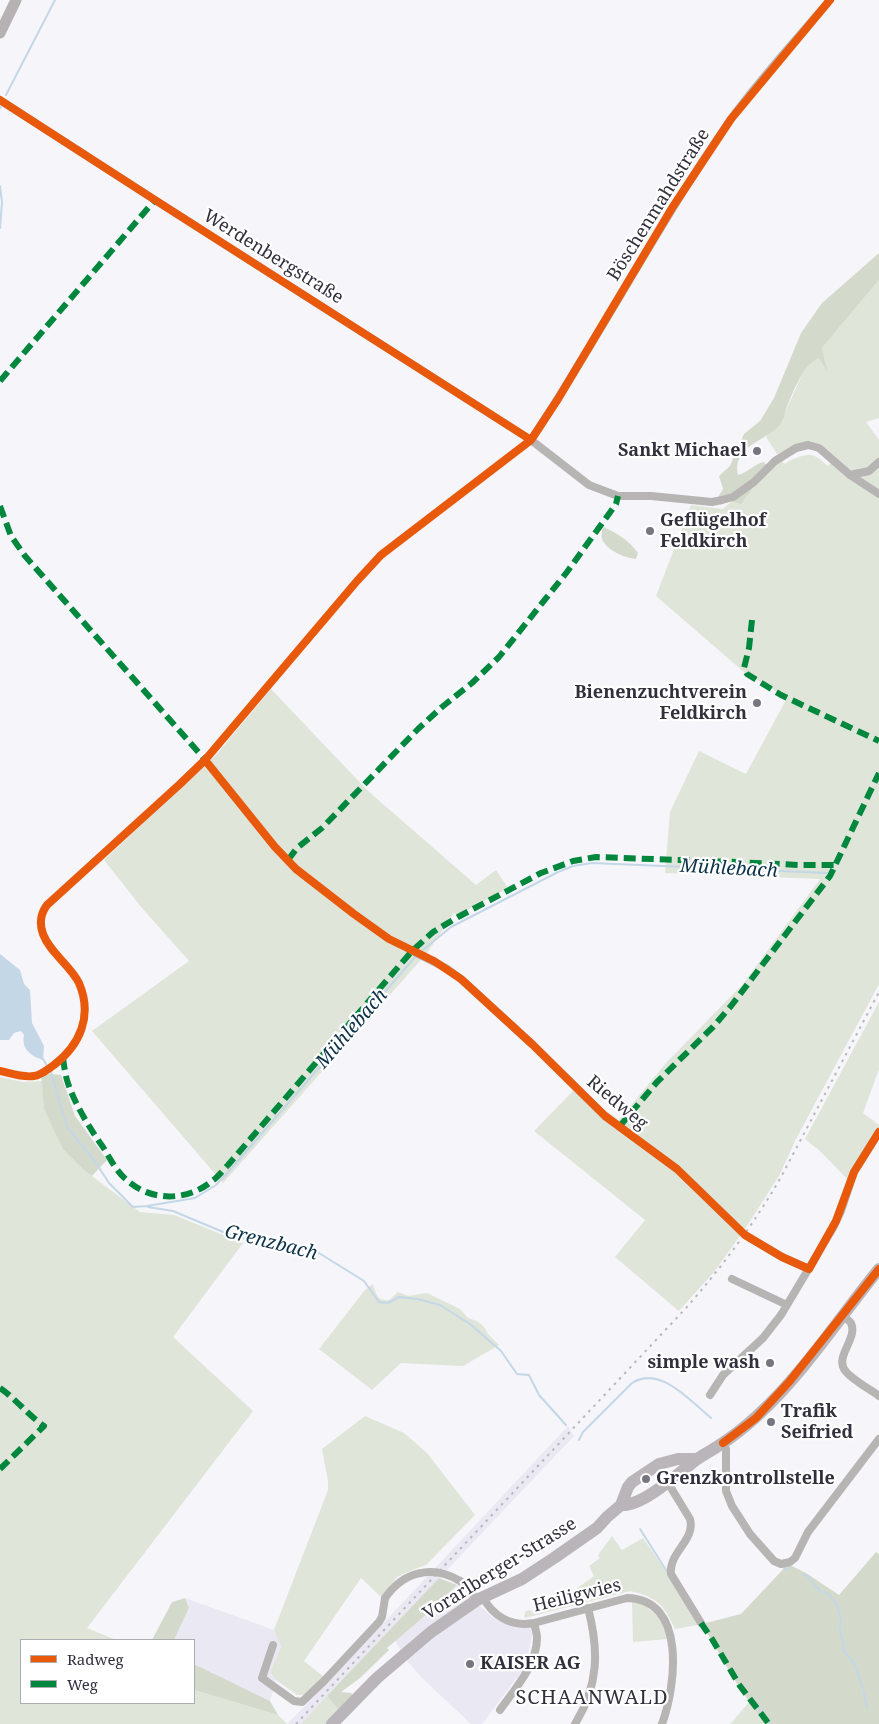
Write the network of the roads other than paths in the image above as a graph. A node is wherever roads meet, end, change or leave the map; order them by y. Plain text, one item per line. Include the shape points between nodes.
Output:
1 (16, 0) edge
2 (830, 0) edge
3 (0, 33) edge
4 (0, 100) edge
5 (531, 440) junction
6 (879, 462) edge
7 (863, 473) junction
8 (850, 475) junction
9 (864, 485) junction
10 (879, 494) edge
11 (416, 953) dead end
12 (879, 1132) edge
13 (808, 1269) junction
14 (879, 1269) edge
15 (732, 1279) dead end
16 (787, 1305) junction
17 (842, 1315) junction
18 (710, 1395) dead end
19 (879, 1396) edge
20 (879, 1439) edge
21 (723, 1444) junction
22 (697, 1459) junction
23 (668, 1483) junction
24 (622, 1505) junction
25 (480, 1598) junction
26 (588, 1608) junction
27 (534, 1623) junction
28 (701, 1623) dead end
29 (272, 1645) dead end
30 (500, 1710) dead end
31 (332, 1724) edge
32 (575, 1724) edge
33 (662, 1724) edge

1 - 3 street
2 - 5 street, Böschenmahdstraße via 731,119 672,208
4 - 5 street, Werdenbergstraße
5 - 8 street, Werdenbergstraße via 589,485 618,496 722,500 733,497 754,482 775,461 796,448 808,445 818,448
6 - 7 street
7 - 8 street
7 - 9 street
8 - 9 street
9 - 10 street
11 - 13 street, Riedweg via 461,979 605,1116 677,1169 745,1234
12 - 13 street via 854,1172 836,1221
13 - 16 street
14 - 17 main road
15 - 16 street
16 - 18 street via 763,1338 723,1375
17 - 19 street via 850,1322 852,1330 843,1368
17 - 21 main road via 769,1405
20 - 21 street via 808,1532 794,1558 781,1564 774,1561 750,1534 732,1506 726,1491 726,1449
21 - 22 main road
22 - 23 main road
22 - 24 main road via 659,1464 632,1482
23 - 24 main road via 639,1501
23 - 28 street via 692,1525 671,1569 672,1574
24 - 25 main road, Vorarlberger-Strasse via 597,1528 522,1579
25 - 27 street, Heiligwies via 503,1619 519,1624
25 - 29 street, Heiligwies, bridge via 460,1581 444,1573 416,1574 399,1582 386,1598 379,1622 302,1702 294,1701 262,1678
25 - 31 main road, Vorarlberger-Strasse via 400,1657
26 - 27 street, Heiligwies
26 - 32 street via 595,1636 595,1669 588,1698
26 - 33 street, Heiligwies via 635,1598 654,1606 664,1616 670,1630 672,1666
27 - 30 street via 537,1636 534,1654 524,1676

